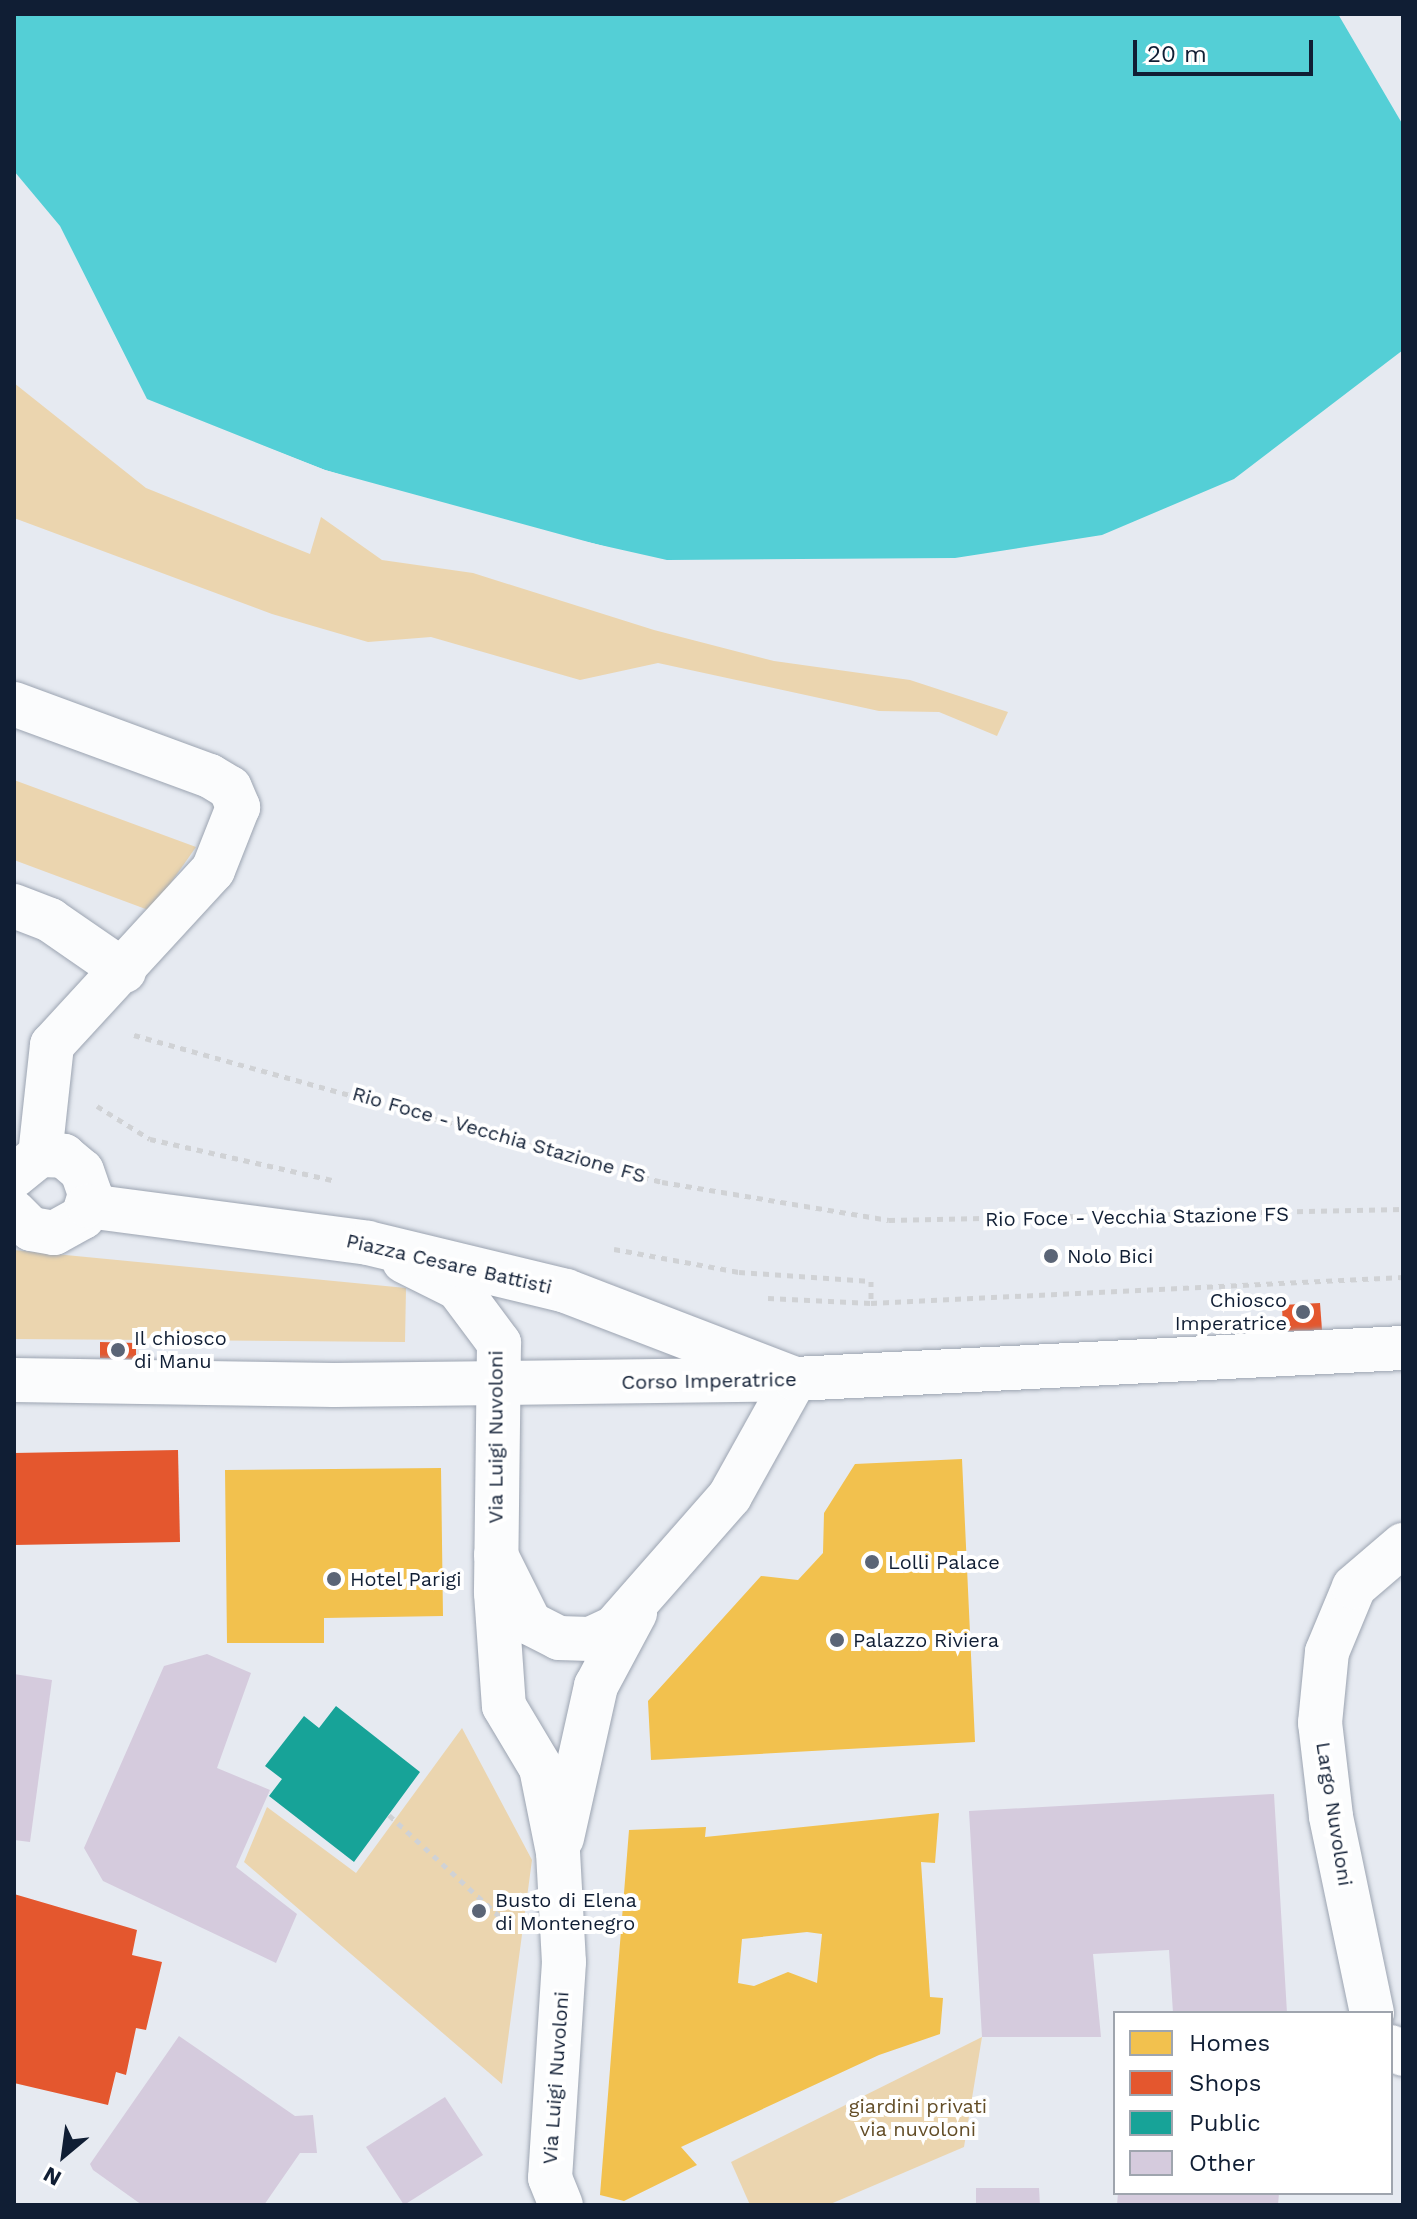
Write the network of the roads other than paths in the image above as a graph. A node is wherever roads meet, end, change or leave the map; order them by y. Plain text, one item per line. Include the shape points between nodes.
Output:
1 (14, 704) edge
2 (14, 906) edge
3 (124, 971) junction
4 (27, 1166) edge
5 (88, 1206) junction
6 (14, 1212) edge
7 (368, 1243) junction
8 (1403, 1348) edge
9 (795, 1379) junction
10 (14, 1380) edge
11 (498, 1384) junction
12 (1403, 1545) edge
13 (496, 1555) junction
14 (641, 1603) junction
15 (558, 1852) junction
16 (1372, 2011) edge
17 (561, 2205) edge

1 - 3 street via 210,776 230,788 238,807 213,870
2 - 3 street via 50,920
3 - 4 street via 52,1045
4 - 5 street via 74,1162 87,1182
5 - 6 street via 75,1225 54,1233 31,1229
5 - 7 street, Piazza Cesare Battisti
7 - 9 street, Piazza Cesare Battisti via 566,1291
7 - 11 street, Via Luigi Nuvoloni via 458,1288 499,1343
8 - 9 street, Corso Imperatrice
9 - 11 street, Corso Imperatrice
9 - 14 street, Via Luigi Nuvoloni via 730,1496
10 - 11 street, Corso Imperatrice
11 - 13 street, Via Luigi Nuvoloni
12 - 16 street, Largo Nuvoloni via 1354,1587 1327,1652 1320,1723 1331,1816
13 - 14 street, Via Luigi Nuvoloni via 530,1623 559,1638 590,1639
13 - 15 street, Via Luigi Nuvoloni via 504,1706 541,1768
14 - 15 street, Via Luigi Nuvoloni via 596,1686
15 - 17 street, Via Luigi Nuvoloni via 562,1939 550,2178

